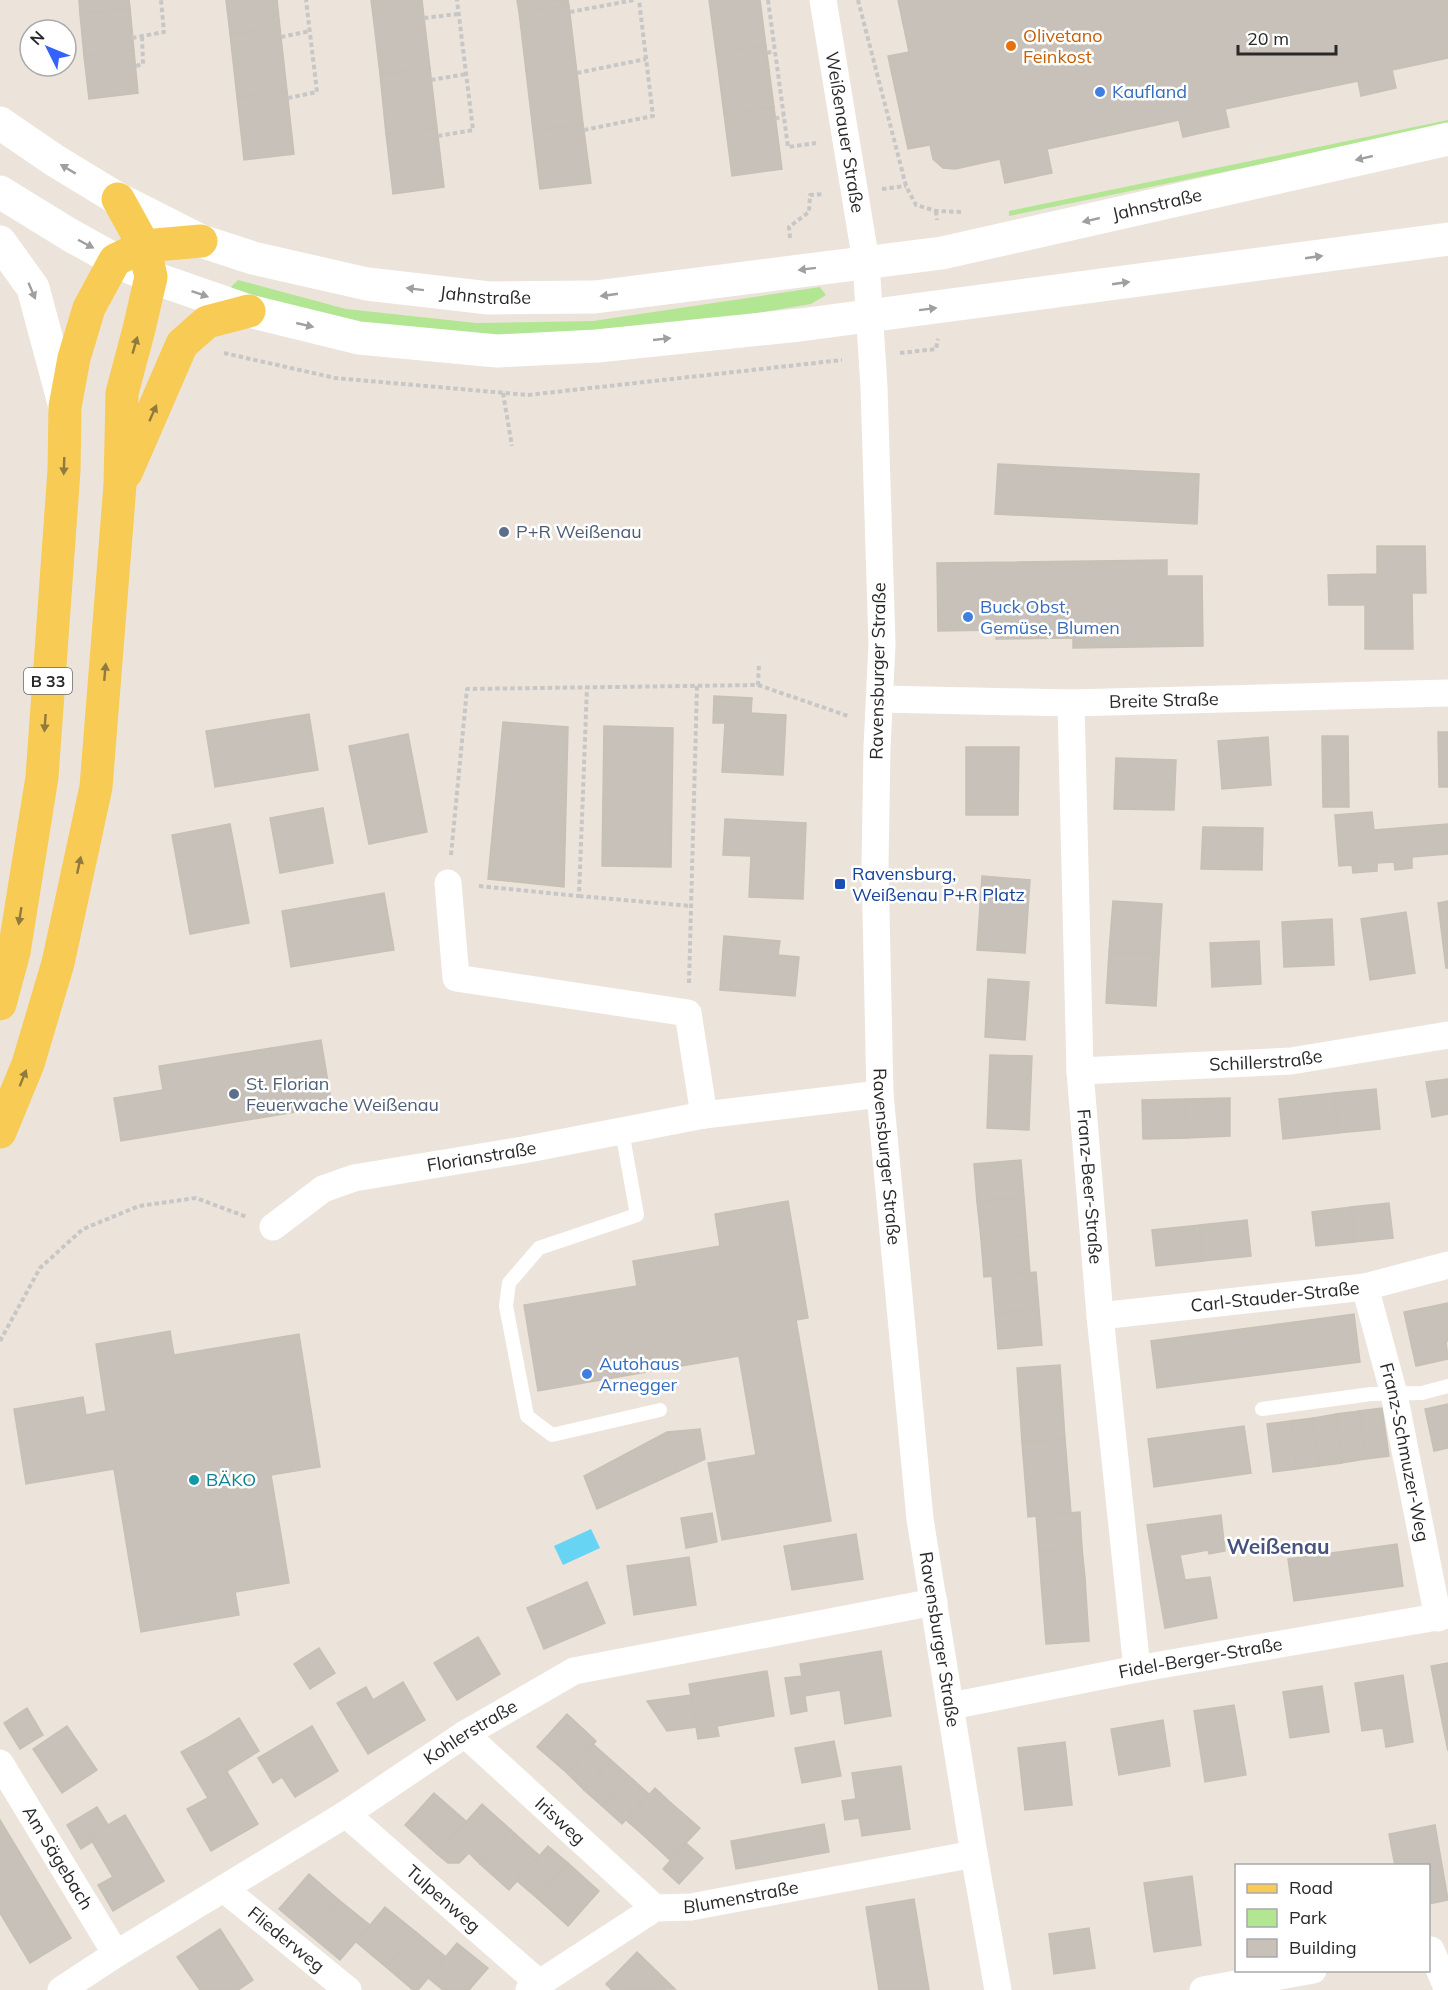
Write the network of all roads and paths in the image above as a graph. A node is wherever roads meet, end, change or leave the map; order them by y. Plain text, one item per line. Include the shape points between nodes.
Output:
1 (161, 0) edge
2 (306, 0) edge
3 (457, 0) edge
4 (636, 0) edge
5 (768, 0) edge
6 (823, 0) edge
7 (858, 0) edge
8 (570, 12) dead end
9 (459, 14) junction
10 (424, 18) dead end
11 (309, 31) junction
12 (142, 36) junction
13 (281, 37) dead end
14 (132, 38) dead end
15 (774, 51) junction
16 (767, 53) dead end
17 (646, 59) junction
18 (136, 66) dead end
19 (577, 73) dead end
20 (466, 74) junction
21 (431, 80) dead end
22 (288, 98) dead end
23 (783, 116) junction
24 (775, 119) dead end
25 (0, 123) edge
26 (584, 130) dead end
27 (438, 136) dead end
28 (845, 138) junction
29 (1448, 140) edge
30 (0, 192) edge
31 (810, 195) dead end
32 (118, 199) junction
33 (971, 212) dead end
34 (789, 227) dead end
35 (1448, 239) edge
36 (201, 241) junction
37 (0, 242) edge
38 (115, 260) junction
39 (148, 262) junction
40 (866, 262) junction
41 (249, 311) junction
42 (870, 316) junction
43 (182, 344) junction
44 (872, 356) junction
45 (503, 393) junction
46 (65, 407) junction
47 (512, 446) dead end
48 (120, 485) junction
49 (759, 664) dead end
50 (758, 685) junction
51 (697, 686) junction
52 (587, 687) junction
53 (1448, 693) edge
54 (880, 699) junction
55 (1071, 703) junction
56 (878, 726) junction
57 (448, 883) junction
58 (579, 896) junction
59 (691, 906) junction
60 (0, 1004) edge
61 (688, 1013) junction
62 (1448, 1035) edge
63 (1080, 1071) junction
64 (880, 1094) junction
65 (704, 1115) junction
66 (622, 1131) junction
67 (0, 1132) edge
68 (273, 1227) joint
69 (1448, 1265) edge
70 (1365, 1287) junction
71 (1100, 1316) junction
72 (0, 1341) edge
73 (1448, 1386) edge
74 (1394, 1394) junction
75 (1262, 1409) dead end
76 (660, 1410) dead end
77 (934, 1602) junction
78 (1443, 1616) edge
79 (1137, 1669) junction
80 (951, 1706) junction
81 (465, 1734) junction
82 (0, 1762) edge
83 (346, 1814) junction
84 (974, 1854) junction
85 (224, 1889) junction
86 (655, 1908) junction
87 (1436, 1948) edge
88 (116, 1954) junction
89 (1307, 1972) edge
90 (534, 1987) edge
91 (61, 1990) edge
92 (348, 1990) edge
93 (998, 1990) edge
94 (1203, 1990) edge
95 (1448, 1990) edge

1 - 12 path via 164,32
2 - 11 path
3 - 9 path
4 - 8 path
4 - 17 path
5 - 15 path
6 - 28 street, Weißenauer Straße
7 - 33 path via 906,186 916,205 936,211
9 - 10 path
9 - 20 path
11 - 13 path
11 - 22 path via 317,92
12 - 14 path
12 - 18 path via 143,64
15 - 16 path
15 - 23 path
17 - 19 path
17 - 26 path via 653,116
20 - 21 path
20 - 27 path via 473,130
23 - 24 path
23 - 28 path via 788,147
32 -> 25 main road, Jahnstraße
28 - 40 street, Weißenauer Straße
29 -> 40 main road, Jahnstraße via 956,250
30 -> 38 main road
31 - 34 path via 809,212
32 - 36 main road, Jahnstraße
32 - 39 main road, Jahnstraße
42 -> 35 main road
36 - 39 main road
40 -> 36 main road, Jahnstraße via 595,297 489,298 367,284 253,258
37 -> 46 main road, B 33 via 33,288
38 - 39 main road
38 - 46 main road, B 33 via 88,308
39 -> 41 main road
48 -> 39 main road via 122,393 140,329
40 - 42 street
41 -> 42 main road via 359,338 497,351 597,346
41 - 43 main road via 207,322
42 - 44 street, Ravensburger Straße
43 - 45 path via 335,378
48 -> 43 main road
44 - 45 path via 528,395
44 - 54 street, Ravensburger Straße via 882,644
45 - 47 path
46 -> 60 main road, B 33 via 42,777 14,952
67 -> 48 main road via 28,1064 58,963 96,787
49 - 50 path
50 - 51 path
50 - 56 path
51 - 52 path
51 - 59 path
52 - 57 path via 466,688
52 - 58 path
53 - 55 street, Breite Straße
54 - 55 street, Breite Straße
54 - 56 street, Ravensburger Straße
55 - 63 street, Franz-Beer-Straße
56 - 64 street, Ravensburger Straße via 875,865
57 - 58 path
57 - 61 street via 456,978
58 - 59 path
59 - 61 path
61 - 65 street
62 - 63 street, Schillerstraße via 1291,1061
63 - 71 street, Franz-Beer-Straße
64 - 65 street, Florianstraße
64 - 77 street, Ravensburger Straße via 920,1519
65 - 66 street, Florianstraße
66 - 68 street, Florianstraße via 354,1178 322,1189
66 - 76 lane via 637,1215 539,1248 509,1283 506,1306 527,1416 552,1435
68 - 72 path via 196,1198 139,1206 83,1229 40,1268
69 - 70 street, Carl-Stauder-Straße
70 - 71 street, Carl-Stauder-Straße
70 - 74 street, Franz-Schmuzer-Weg
71 - 79 street, Franz-Beer-Straße
73 - 74 lane via 1422,1393
74 - 75 lane
74 - 78 street, Franz-Schmuzer-Weg
77 - 80 street, Ravensburger Straße
77 - 81 street, Kohlerstraße via 574,1671
78 - 79 street, Fidel-Berger-Straße
79 - 80 street, Fidel-Berger-Straße
80 - 84 street, Ravensburger Straße
81 - 83 street, Kohlerstraße
81 - 86 street, Irisweg
82 - 88 street, Am Sägebach
83 - 85 street, Kohlerstraße
83 - 90 street, Tulpenweg
84 - 86 street, Blumenstraße via 691,1907
84 - 93 street, Ravensburger Straße
85 - 88 street, Kohlerstraße
85 - 92 street, Fliederweg
86 - 90 street
87 - 95 street
88 - 91 street, Kohlerstraße
89 - 94 street

